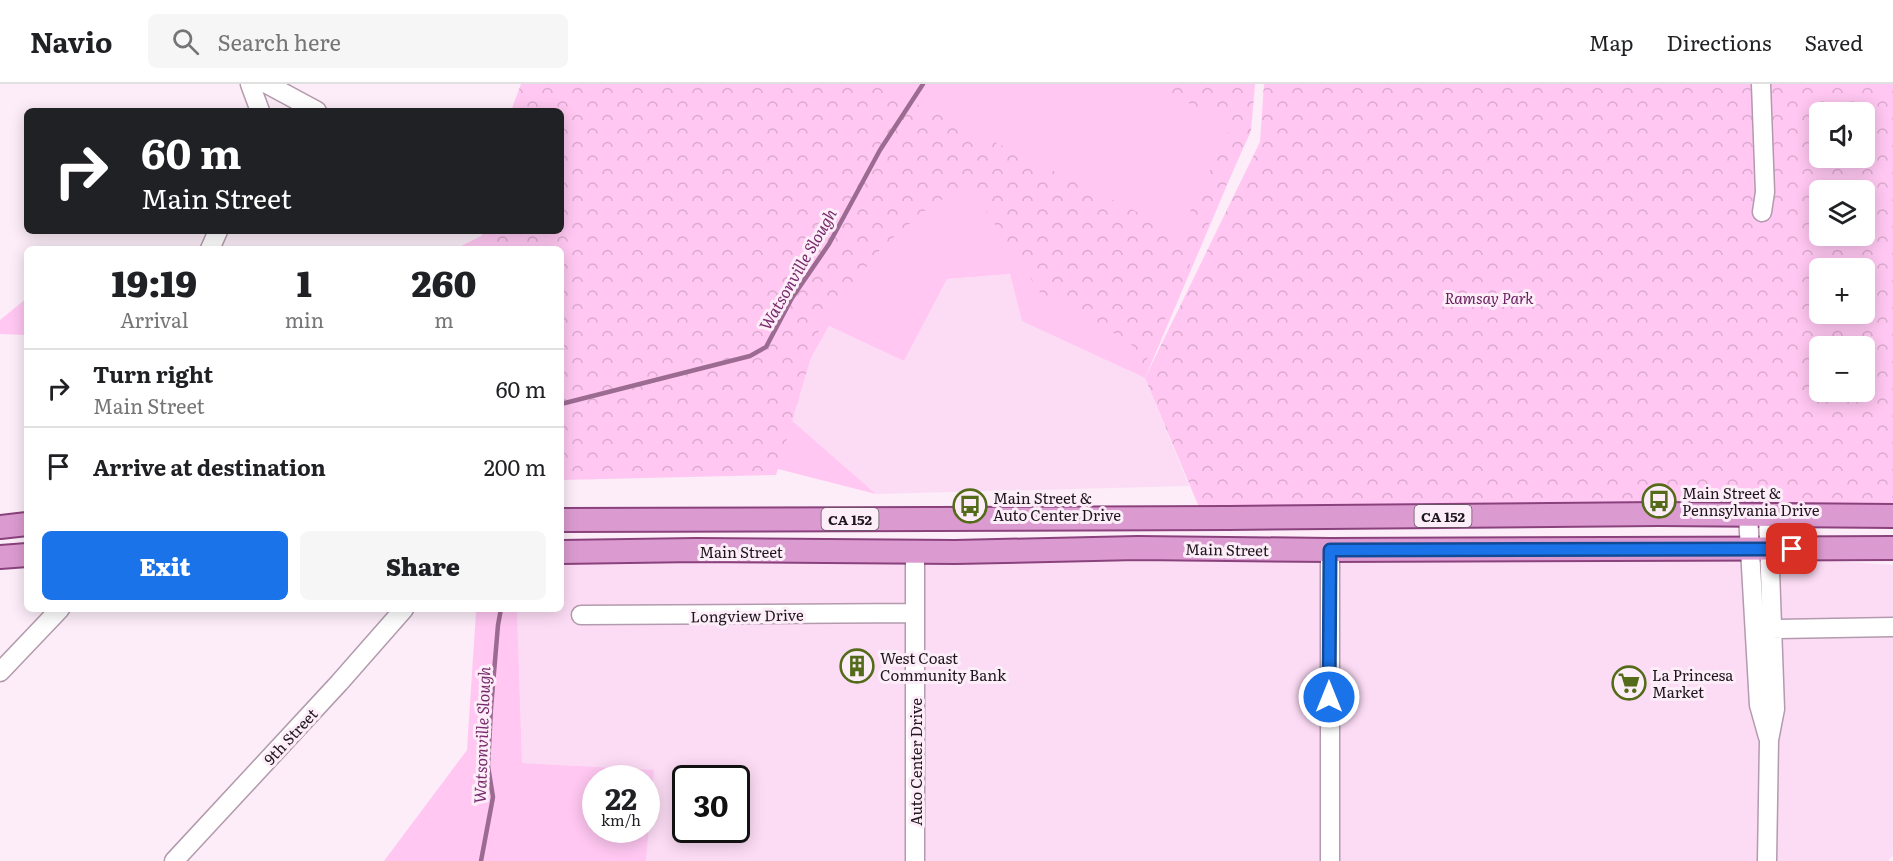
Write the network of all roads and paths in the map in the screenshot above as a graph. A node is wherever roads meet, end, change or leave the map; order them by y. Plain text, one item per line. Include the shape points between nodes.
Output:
1 (250, 84) edge
2 (267, 84) edge
3 (1761, 84) edge
4 (283, 103) edge
5 (259, 108) edge
6 (304, 108) edge
7 (1762, 212) dead end
8 (1758, 515) junction
9 (1893, 516) edge
10 (916, 519) junction
11 (564, 520) edge
12 (24, 524) edge
13 (0, 527) edge
14 (1893, 548) edge
15 (1760, 549) junction
16 (1330, 550) junction
17 (564, 552) edge
18 (915, 552) junction
19 (24, 555) edge
20 (0, 557) edge
21 (57, 612) edge
22 (401, 612) edge
23 (914, 613) junction
24 (581, 615) dead end
25 (1893, 627) edge
26 (1772, 629) junction
27 (0, 672) edge
28 (1769, 740) junction
29 (174, 861) edge
30 (915, 861) edge
31 (1330, 861) edge
32 (1767, 861) edge

1 - 5 street
2 - 4 street
3 - 7 street via 1765,192
4 - 6 street
8 - 9 main road, Main Street / CA 152
8 - 10 main road, Main Street / CA 152
8 - 15 street
10 - 11 main road, Main Street / CA 152
10 - 18 main road, Auto Center Drive
12 - 13 main road
14 - 15 main road, Main Street / CA 152
15 - 16 main road, Main Street / CA 152
15 - 26 street
15 - 28 street via 1759,705
16 - 18 main road, Main Street / CA 152
16 - 31 street
17 - 18 main road, Main Street / CA 152
18 - 23 street, Auto Center Drive
19 - 20 main road
21 - 27 street
22 - 29 street, 9th Street
23 - 24 street, Longview Drive
23 - 30 street, Auto Center Drive
25 - 26 street
26 - 28 street via 1775,709
28 - 32 street

